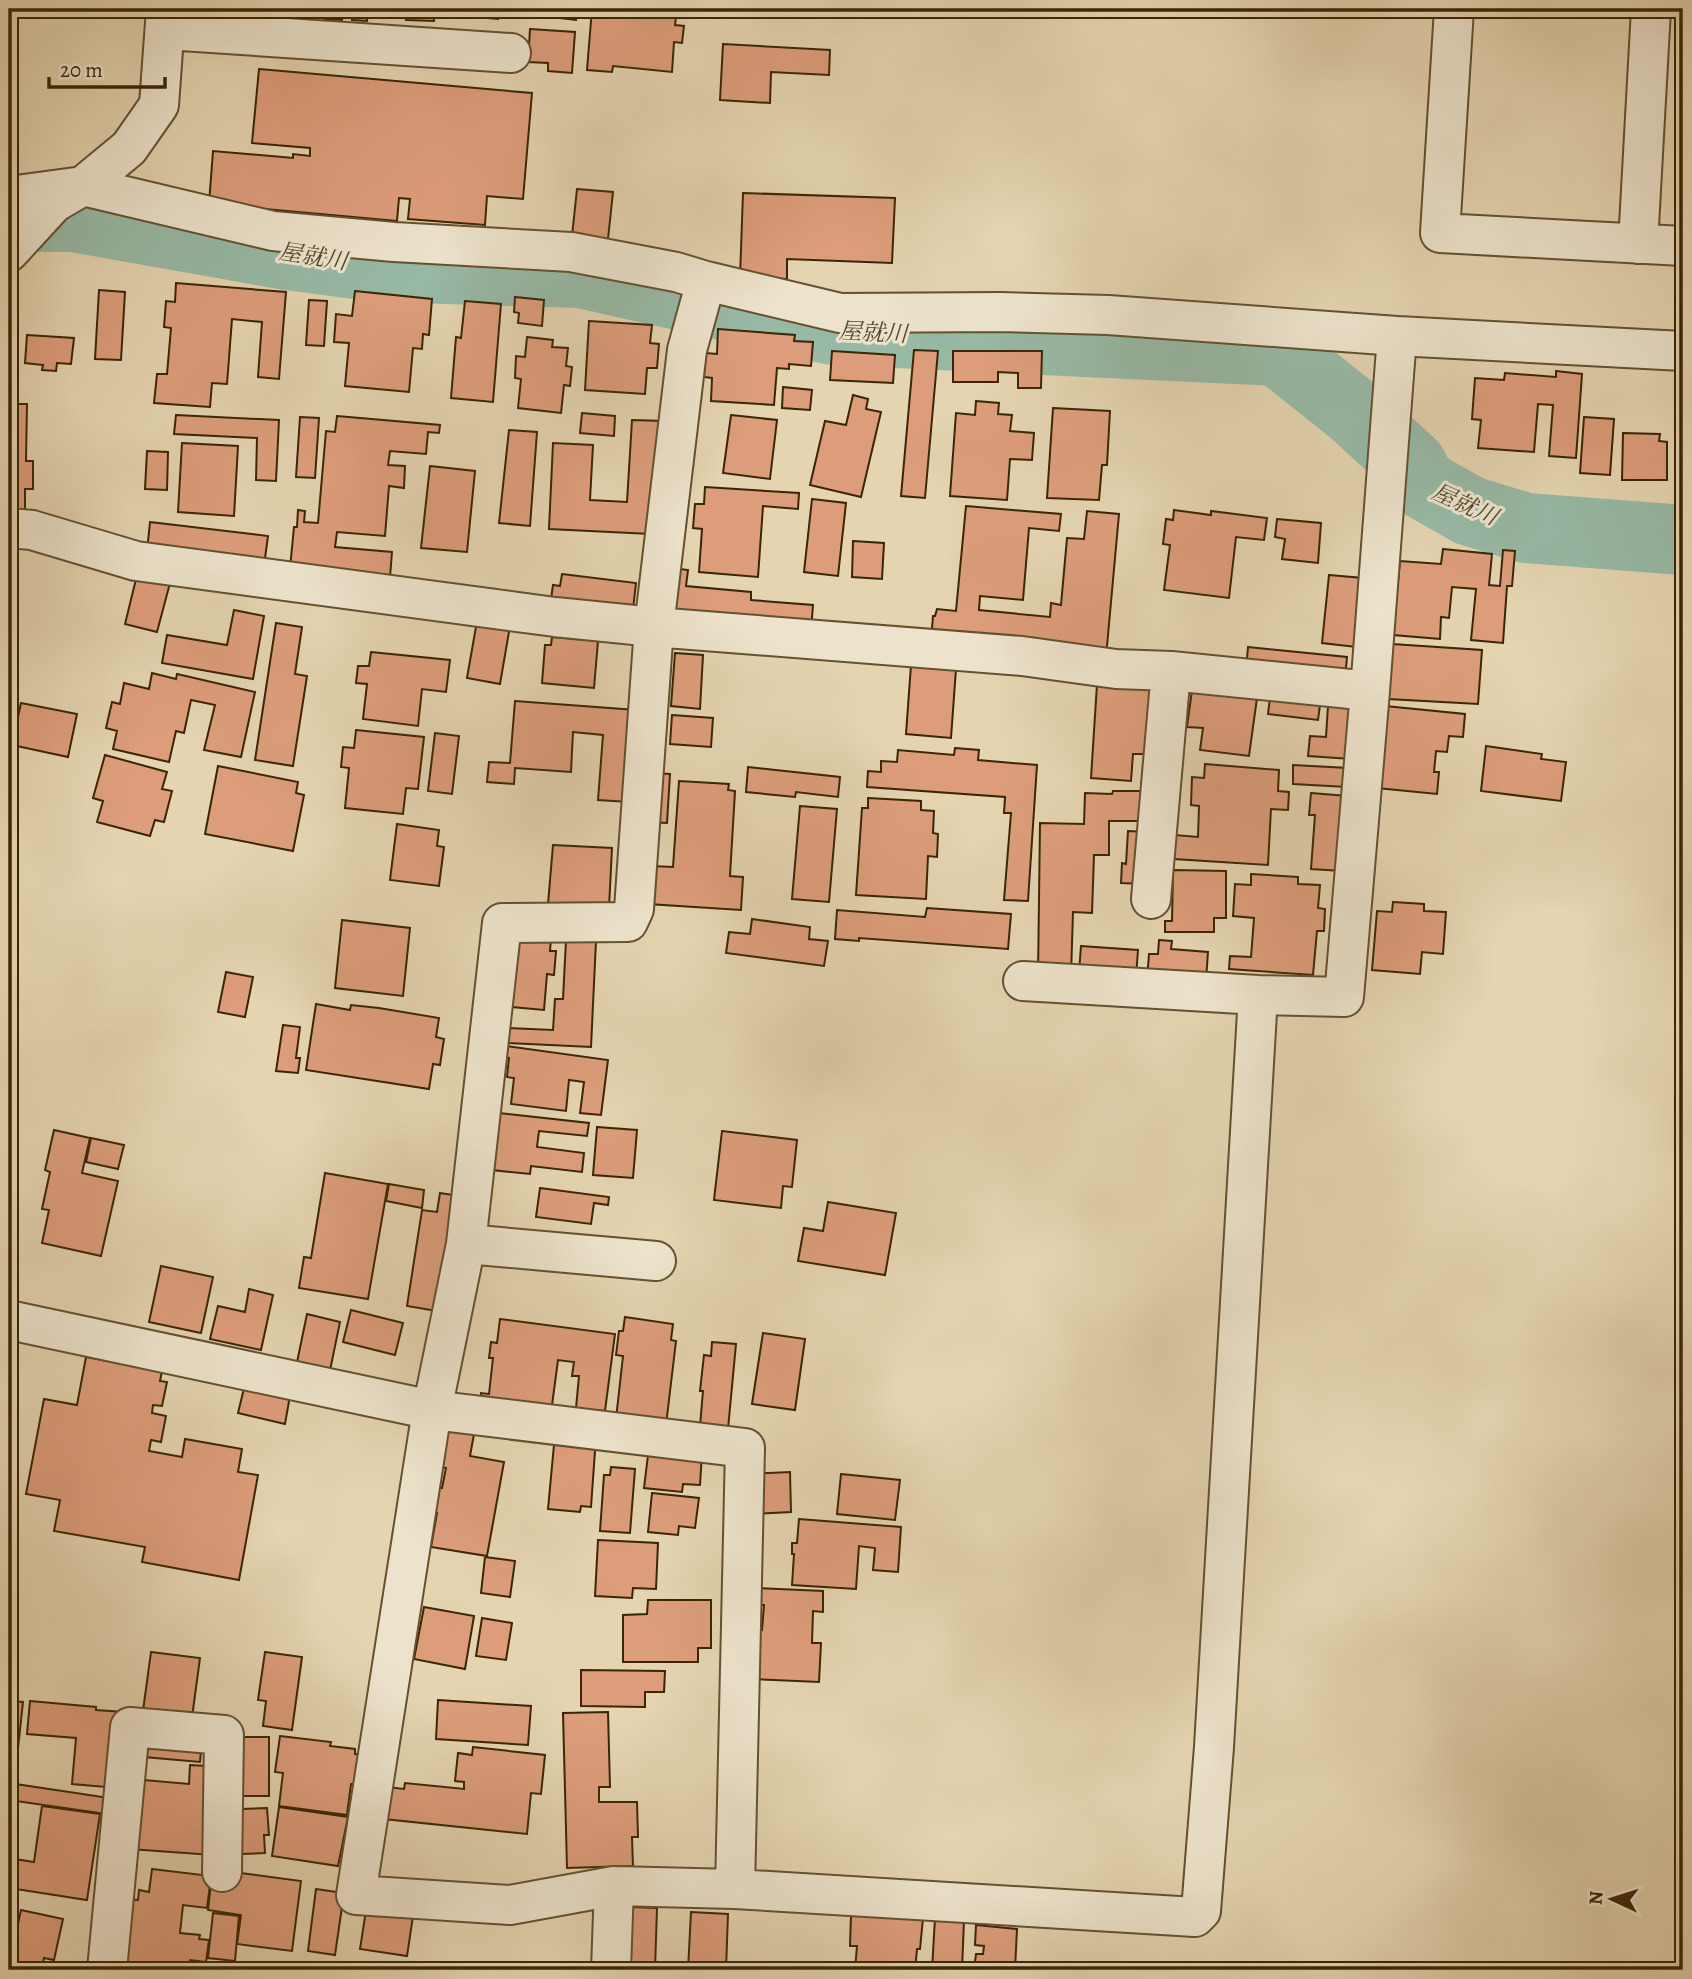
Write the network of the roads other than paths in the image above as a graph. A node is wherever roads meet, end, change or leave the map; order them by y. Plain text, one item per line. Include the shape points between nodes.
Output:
1 (1454, 9) edge
2 (1651, 9) edge
3 (166, 20) edge
4 (511, 53) dead end
5 (9, 196) edge
6 (57, 204) junction
7 (1638, 244) junction
8 (1683, 246) edge
9 (9, 252) edge
10 (701, 297) junction
11 (1397, 336) junction
12 (1683, 351) edge
13 (9, 528) edge
14 (654, 627) junction
15 (1171, 671) junction
16 (1370, 691) junction
17 (1151, 899) dead end
18 (1023, 981) dead end
19 (1258, 995) junction
20 (466, 1244) junction
21 (656, 1261) dead end
22 (9, 1320) edge
23 (432, 1410) junction
24 (222, 1872) dead end
25 (614, 1886) junction
26 (735, 1889) junction
27 (107, 1970) edge
28 (611, 1970) edge

1 - 7 street via 1440,233
2 - 7 street
3 - 4 street
3 - 6 street via 159,105 129,148
5 - 6 street
6 - 9 street
6 - 10 street via 273,231 571,252 676,272
7 - 8 street
10 - 11 street via 840,313 1108,315
10 - 14 street via 687,350
11 - 12 street
11 - 16 street
13 - 14 street via 33,530 136,561
14 - 15 street
14 - 20 street via 634,909 628,922 502,923
15 - 16 street
15 - 17 street
16 - 19 street via 1344,997
18 - 19 street
19 - 26 street via 1201,1911 1195,1917
20 - 21 street
20 - 23 street
22 - 23 street
23 - 25 street via 356,1895 510,1905
23 - 26 street via 745,1448
24 - 27 street via 224,1735 130,1727
25 - 26 street
25 - 28 street

